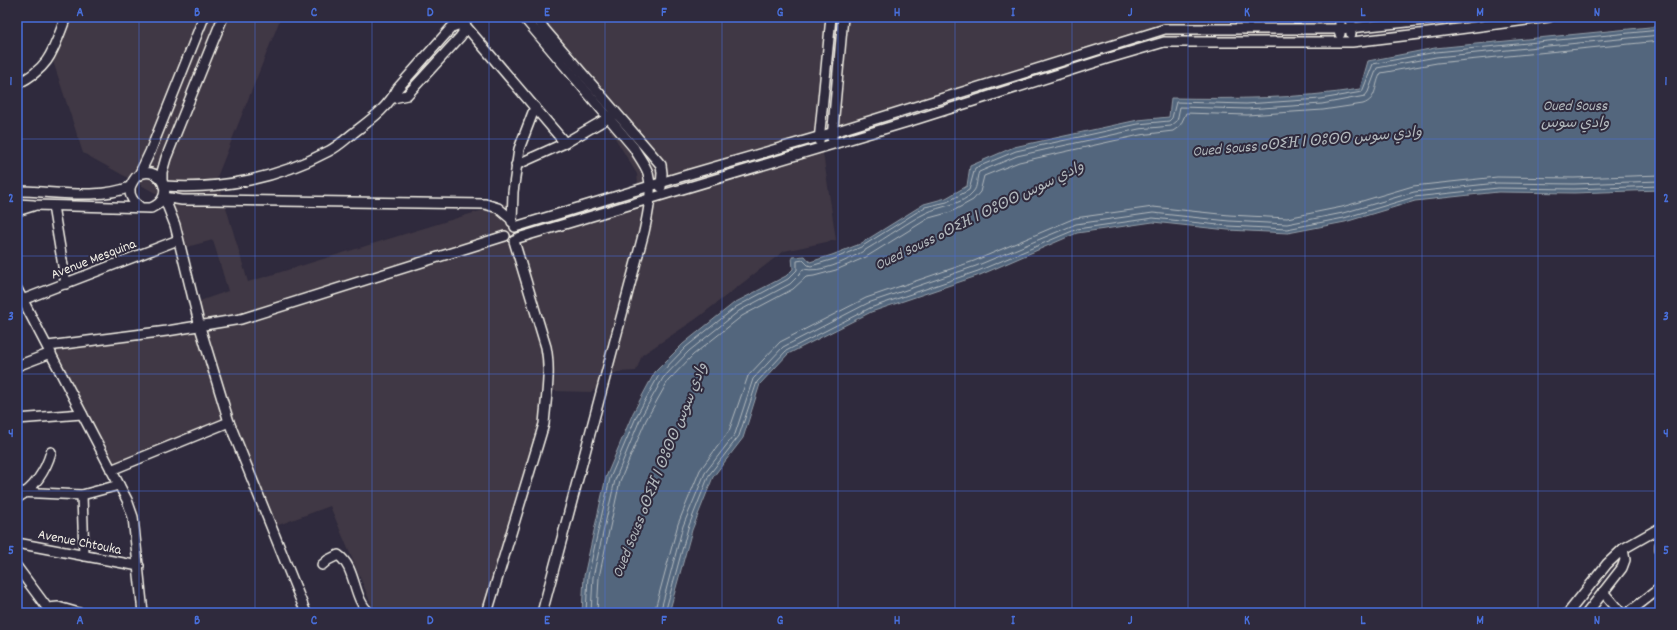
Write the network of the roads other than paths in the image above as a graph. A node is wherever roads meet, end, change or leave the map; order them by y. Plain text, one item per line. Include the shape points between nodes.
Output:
1 (66, 17) edge
2 (204, 17) edge
3 (223, 17) edge
4 (536, 17) edge
5 (831, 17) edge
6 (843, 17) edge
7 (1340, 17) edge
8 (1351, 17) edge
9 (1456, 17) edge
10 (1549, 17) edge
11 (525, 18) edge
12 (464, 19) edge
13 (1340, 29) junction
14 (1351, 29) junction
15 (1340, 42) junction
16 (1352, 42) junction
17 (190, 50) junction
18 (207, 57) junction
19 (17, 84) edge
20 (393, 98) junction
21 (535, 107) junction
22 (612, 115) junction
23 (832, 133) junction
24 (818, 137) junction
25 (565, 142) junction
26 (831, 145) junction
27 (820, 149) junction
28 (516, 165) junction
29 (661, 165) junction
30 (139, 175) junction
31 (680, 177) junction
32 (662, 182) junction
33 (163, 183) junction
34 (650, 186) junction
35 (130, 187) junction
36 (17, 191) edge
37 (164, 197) junction
38 (653, 197) junction
39 (17, 204) edge
40 (34, 205) junction
41 (53, 206) junction
42 (140, 207) junction
43 (17, 212) edge
44 (513, 224) junction
45 (512, 239) junction
46 (178, 240) junction
47 (66, 284) junction
48 (17, 289) edge
49 (20, 301) edge
50 (200, 327) junction
51 (49, 350) junction
52 (17, 366) edge
53 (82, 414) junction
54 (17, 419) edge
55 (230, 422) junction
56 (51, 452) dead end
57 (111, 470) junction
58 (119, 485) junction
59 (17, 492) edge
60 (27, 493) junction
61 (82, 495) junction
62 (17, 498) edge
63 (1660, 528) edge
64 (17, 543) edge
65 (1660, 545) edge
66 (1623, 549) junction
67 (1660, 549) edge
68 (84, 556) junction
69 (322, 565) dead end
70 (139, 566) junction
71 (17, 567) edge
72 (1660, 588) edge
73 (1603, 592) junction
74 (49, 610) edge
75 (79, 613) edge
76 (143, 613) edge
77 (306, 613) edge
78 (370, 613) edge
79 (487, 613) edge
80 (542, 613) edge
81 (1568, 613) edge
82 (1586, 613) edge
83 (1621, 613) edge
84 (1628, 613) edge

1 - 19 street via 45,65
2 - 17 street
3 - 18 street
4 - 22 street
5 - 24 street
6 - 23 street
7 - 13 street
8 - 14 street
9 - 14 street
10 - 16 street
11 - 22 street
12 - 20 street via 452,27 398,88
12 - 20 street via 460,37 407,95
12 - 21 street
13 - 14 street
13 - 15 street
13 - 23 street via 1165,29
14 - 16 street
15 - 16 street
15 - 26 street via 1164,42
17 - 18 street
17 - 30 street
18 - 33 street via 166,158 162,172
20 - 33 street via 379,114 331,150 290,169 235,183 197,187
21 - 25 street
21 - 28 street via 519,149
22 - 25 street
22 - 29 street
22 - 34 street via 648,171
23 - 24 street
23 - 26 street
24 - 27 street
24 - 31 street
25 - 28 street
26 - 27 street
27 - 38 street
28 - 44 street
29 - 31 street
29 - 32 street
30 - 33 street via 149,173
30 - 35 street
31 - 32 street
32 - 34 street
32 - 38 street
33 - 37 street
34 - 38 street
34 - 44 street
35 - 36 street via 100,193
35 - 42 street via 132,198
37 - 42 street via 151,208
37 - 44 street via 182,200 485,204 498,208
37 - 46 street
38 - 45 street
38 - 80 street
39 - 40 street
40 - 41 street
40 - 43 street
41 - 42 street
41 - 47 street
44 - 45 street via 507,229
45 - 50 street via 443,255 241,319
45 - 79 street via 546,347 547,392 544,424
46 - 47 street, Avenue Mesquina
46 - 50 street
47 - 49 street, Avenue Mesquina
48 - 49 street
49 - 51 street
50 - 51 street
50 - 55 street
51 - 52 street
51 - 53 street
53 - 54 street
53 - 57 street
55 - 57 street
55 - 77 street
56 - 60 street via 48,462
57 - 58 street
58 - 61 street
58 - 70 street via 133,517
59 - 60 street
60 - 61 street
60 - 62 street
61 - 68 street
63 - 66 street
64 - 68 street, Avenue Chtouka
65 - 67 street
66 - 73 street via 1625,560 1622,568
66 - 81 street via 1607,564
68 - 70 street, Avenue Chtouka
69 - 78 street via 338,556 344,560 359,599
70 - 76 street
71 - 74 street
72 - 84 street
73 - 82 street
73 - 83 street
74 - 75 street via 58,607

